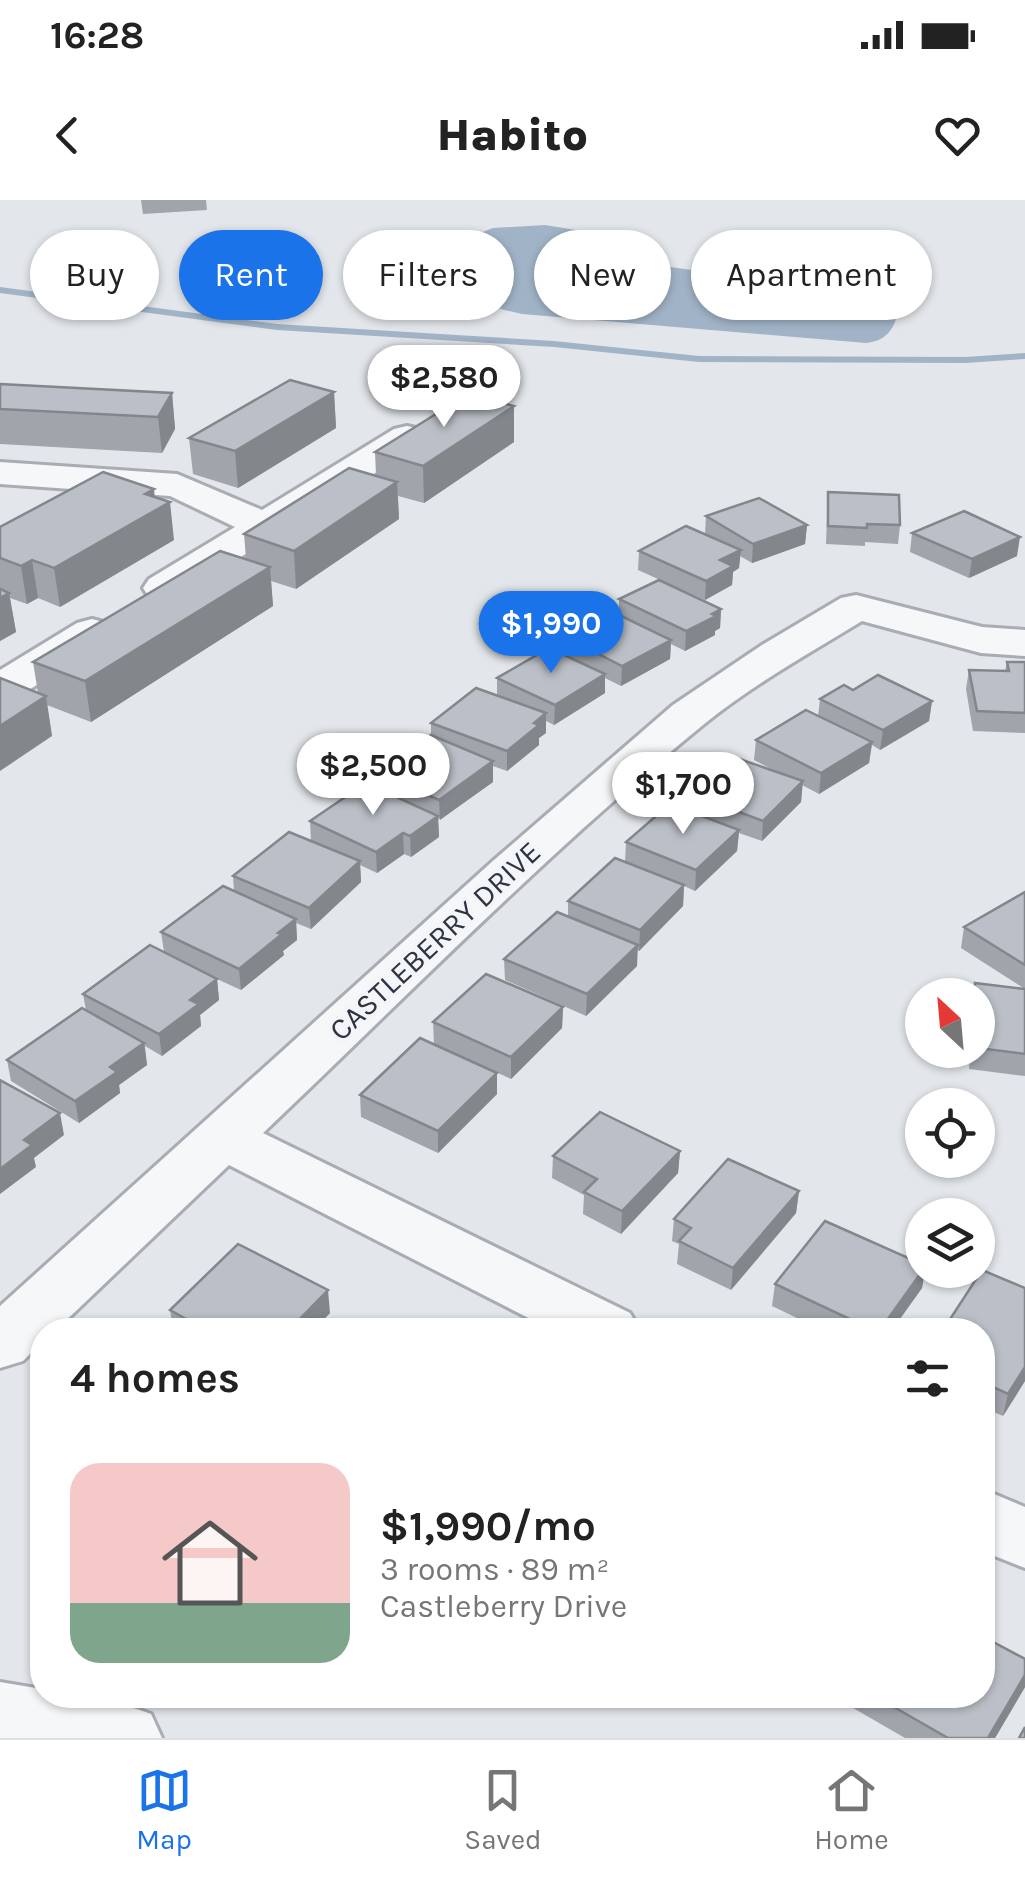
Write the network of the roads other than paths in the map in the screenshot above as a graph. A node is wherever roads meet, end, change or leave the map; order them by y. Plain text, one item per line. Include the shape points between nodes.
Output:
1 (407, 438) edge
2 (0, 473) edge
3 (264, 526) junction
4 (1025, 643) edge
5 (0, 689) edge
6 (224, 1137) junction
7 (584, 1318) edge
8 (0, 1344) edge
9 (995, 1524) edge
10 (1025, 1539) edge
11 (0, 1716) edge
12 (124, 1738) edge

1 - 3 street
2 - 3 street via 177,485
3 - 5 street
4 - 6 street, CASTLEBERRY DRIVE via 981,640 856,607 777,654 689,714
6 - 7 street
6 - 8 street, CASTLEBERRY DRIVE
9 - 10 street
11 - 12 street

